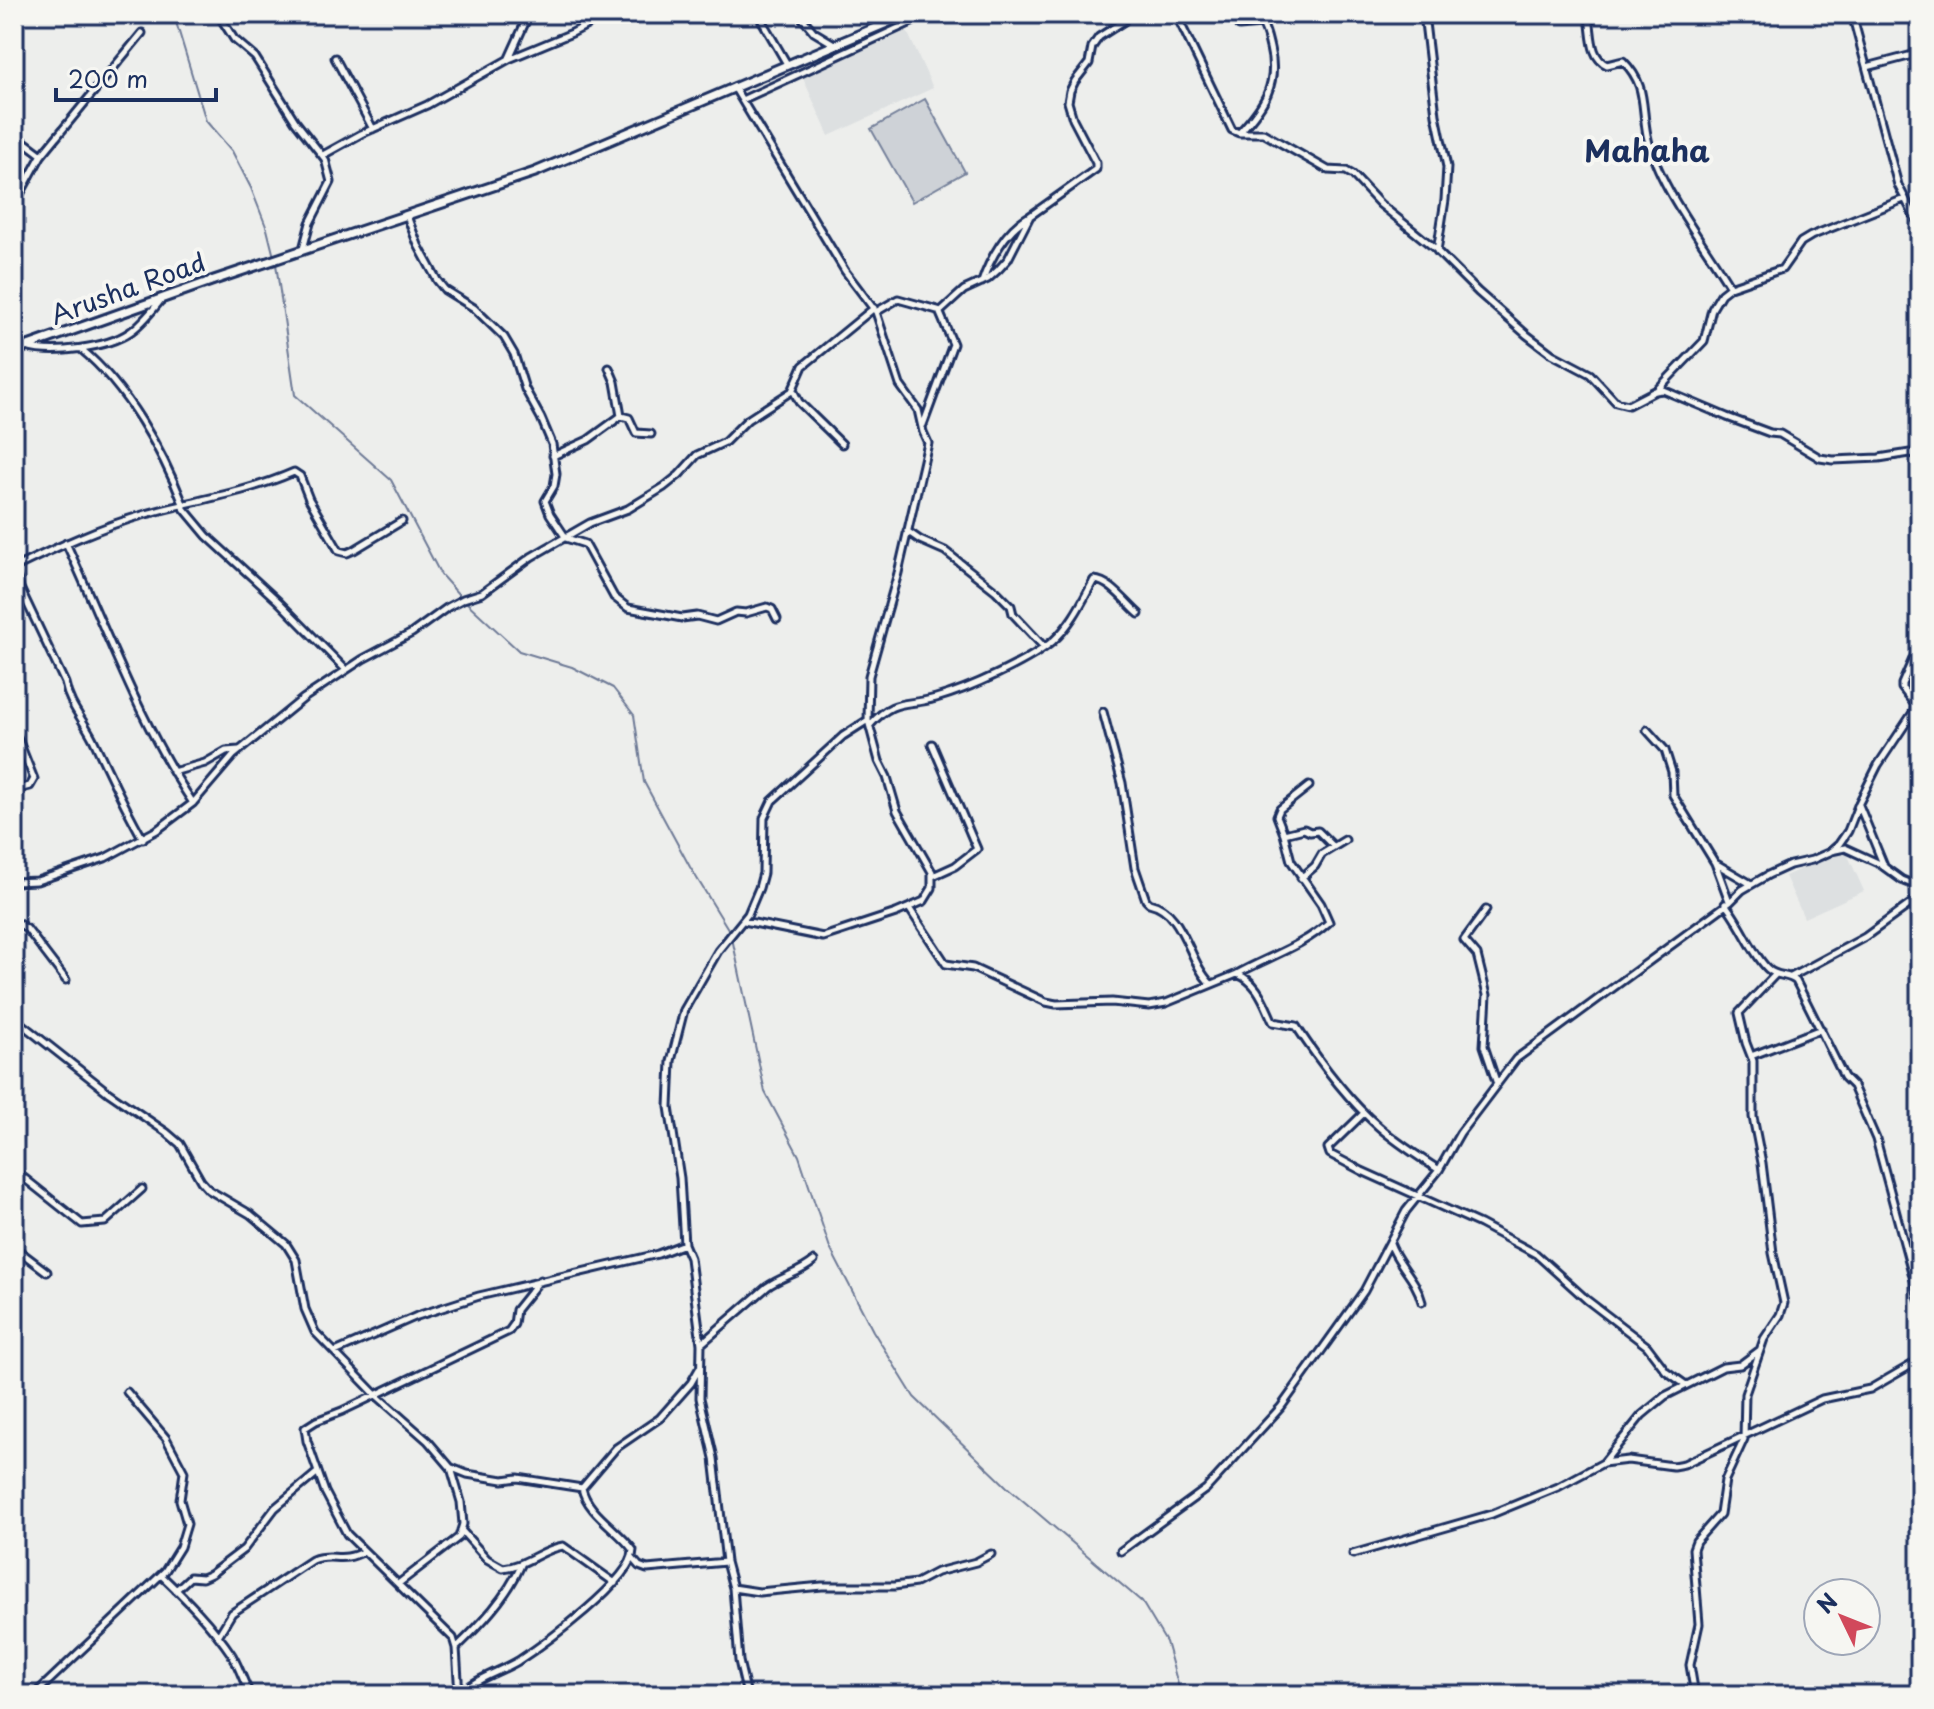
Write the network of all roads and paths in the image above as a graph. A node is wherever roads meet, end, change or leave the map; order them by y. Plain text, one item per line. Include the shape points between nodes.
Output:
1 (218, 14) edge
2 (529, 14) edge
3 (608, 14) edge
4 (758, 14) edge
5 (799, 14) edge
6 (908, 14) edge
7 (929, 14) edge
8 (1122, 14) edge
9 (1176, 14) edge
10 (1231, 14) edge
11 (1424, 14) edge
12 (1588, 14) edge
13 (1852, 14) edge
14 (142, 33) dead end
15 (834, 44) junction
16 (1920, 53) edge
17 (335, 58) dead end
18 (509, 59) junction
19 (787, 64) junction
20 (1867, 67) junction
21 (734, 86) junction
22 (742, 100) junction
23 (373, 129) junction
24 (1239, 133) junction
25 (14, 134) edge
26 (42, 155) junction
27 (323, 155) junction
28 (1904, 199) junction
29 (14, 205) edge
30 (407, 216) junction
31 (1030, 216) junction
32 (1920, 227) edge
33 (303, 250) junction
34 (1437, 251) junction
35 (14, 267) edge
36 (981, 283) junction
37 (1730, 287) junction
38 (162, 299) junction
39 (875, 310) junction
40 (939, 311) junction
41 (26, 347) junction
42 (81, 349) junction
43 (14, 350) edge
44 (609, 368) dead end
45 (793, 390) junction
46 (1655, 391) junction
47 (621, 416) junction
48 (923, 426) junction
49 (651, 434) dead end
50 (842, 444) dead end
51 (1920, 455) edge
52 (553, 456) junction
53 (183, 506) junction
54 (402, 521) dead end
55 (907, 531) junction
56 (566, 538) junction
57 (66, 543) junction
58 (14, 568) edge
59 (1139, 614) dead end
60 (777, 619) dead end
61 (1920, 643) edge
62 (1044, 647) junction
63 (346, 670) junction
64 (1103, 712) dead end
65 (869, 722) junction
66 (14, 730) edge
67 (1647, 730) dead end
68 (932, 744) dead end
69 (239, 750) junction
70 (173, 772) junction
71 (1309, 786) dead end
72 (14, 790) edge
73 (193, 803) junction
74 (1859, 803) junction
75 (1284, 834) junction
76 (143, 839) junction
77 (1345, 840) dead end
78 (1333, 846) junction
79 (1830, 852) junction
80 (1715, 863) junction
81 (1885, 867) junction
82 (933, 876) junction
83 (1301, 878) junction
84 (16, 883) edge
85 (1751, 884) junction
86 (1920, 887) edge
87 (1920, 897) edge
88 (1728, 903) junction
89 (909, 908) junction
90 (1486, 910) dead end
91 (14, 921) edge
92 (743, 921) junction
93 (1237, 974) junction
94 (1775, 975) junction
95 (1791, 977) junction
96 (66, 980) dead end
97 (1211, 984) junction
98 (14, 1018) edge
99 (1821, 1029) junction
100 (1751, 1056) junction
101 (1497, 1084) junction
102 (1364, 1113) junction
103 (14, 1170) edge
104 (1439, 1170) junction
105 (142, 1189) dead end
106 (1418, 1197) junction
107 (1390, 1241) junction
108 (684, 1244) junction
109 (14, 1247) edge
110 (814, 1261) dead end
111 (47, 1272) dead end
112 (540, 1280) junction
113 (1422, 1302) dead end
114 (1920, 1302) edge
115 (701, 1344) junction
116 (1761, 1350) junction
117 (335, 1352) junction
118 (1920, 1360) edge
119 (700, 1368) junction
120 (1686, 1385) junction
121 (127, 1392) dead end
122 (376, 1395) junction
123 (1745, 1435) junction
124 (1603, 1463) junction
125 (451, 1468) junction
126 (318, 1472) junction
127 (582, 1488) junction
128 (461, 1530) junction
129 (364, 1551) junction
130 (1121, 1551) dead end
131 (991, 1554) dead end
132 (1353, 1554) dead end
133 (632, 1558) junction
134 (726, 1562) junction
135 (521, 1565) junction
136 (161, 1575) junction
137 (615, 1583) junction
138 (398, 1584) junction
139 (733, 1588) junction
140 (176, 1590) junction
141 (218, 1636) junction
142 (456, 1648) junction
143 (34, 1695) edge
144 (250, 1695) edge
145 (459, 1695) edge
146 (747, 1695) edge
147 (1695, 1695) edge

1 - 27 street
2 - 18 street
3 - 18 street
4 - 19 street
5 - 15 street
6 - 15 main road, Arusha Road
7 - 22 street
8 - 31 street via 1124,21 1096,41 1068,102 1097,168
9 - 24 street via 1230,127
10 - 24 street via 1239,26 1262,24 1274,63 1265,103
11 - 34 street via 1447,167
12 - 37 street via 1598,60 1607,65 1623,61 1633,72 1644,96 1649,142 1662,172
13 - 20 street
14 - 26 street
15 - 19 main road, Arusha Road
16 - 20 street
17 - 23 street
18 - 23 street
19 - 21 main road, Arusha Road
20 - 28 street
21 - 22 street
21 - 30 main road, Arusha Road via 535,172
22 - 39 street via 845,271
23 - 27 street
24 - 34 street via 1263,133 1328,170 1353,175
25 - 26 street
26 - 29 street
27 - 33 street via 331,182
28 - 32 street
28 - 37 street via 1806,238 1782,269
30 - 33 main road, Arusha Road
30 - 52 street via 437,280 474,308 509,345 550,436
31 - 36 street via 1008,259
31 - 36 street via 1009,231
33 - 38 main road, Arusha Road
34 - 46 street via 1527,335 1590,374 1616,402 1635,404
35 - 43 street via 20,309
36 - 40 street
37 - 46 street via 1715,301 1704,341
38 - 41 main road, Arusha Road
38 - 42 street via 128,334
39 - 40 street via 898,299
39 - 45 street via 803,366
39 - 48 street via 900,385
40 - 48 street via 953,344
41 - 42 street via 47,352
41 - 43 main road, Arusha Road
42 - 53 street via 109,374 131,407
44 - 47 street
45 - 50 street
45 - 56 street via 747,420 725,442 697,455 664,487
46 - 51 street via 1672,392 1780,434 1820,458
47 - 49 street via 629,418 636,433
47 - 52 street
48 - 55 street via 927,455
52 - 56 street via 555,478 545,501
53 - 54 street via 294,472 339,551 354,550
53 - 57 street via 106,526
53 - 63 street via 207,536
55 - 62 street via 945,551 996,591
55 - 65 street via 869,676
56 - 60 street via 585,544 614,597 628,608 716,621 767,607
56 - 63 street
57 - 58 street
57 - 70 street via 144,720
58 - 76 street via 69,700
59 - 62 street via 1114,590 1094,580 1065,627
61 - 74 street via 1902,684 1914,711
62 - 65 street via 959,690 899,703
63 - 69 street
64 - 97 street via 1146,900 1169,914
65 - 82 street via 897,811
65 - 92 street via 843,736 772,801 764,818 763,873
66 - 72 street via 34,779 30,786
67 - 80 street via 1665,750 1673,795
68 - 82 street via 977,849
69 - 70 street
69 - 73 street
70 - 73 street
71 - 75 street via 1277,812
73 - 76 street
74 - 79 street via 1848,831
74 - 81 street
75 - 78 street via 1318,831
75 - 83 street
76 - 84 street via 105,858
77 - 78 street
78 - 83 street
79 - 81 street via 1845,848
79 - 85 street
80 - 85 street
80 - 88 street
81 - 86 street
82 - 89 street via 931,894
83 - 93 street via 1329,922 1298,946
85 - 88 street
87 - 95 street via 1865,937
88 - 94 street via 1760,961
88 - 101 street via 1526,1050
89 - 92 street via 823,937
89 - 97 street via 946,964 973,968 1046,1002 1149,1006
90 - 101 street via 1464,940 1477,955 1487,995 1484,1048
91 - 96 street via 27,929
92 - 108 street via 718,951 684,1010 671,1061 669,1107
93 - 97 street
93 - 102 street via 1259,991 1275,1024 1296,1026
94 - 95 street
94 - 100 street via 1739,1013
95 - 99 street
98 - 117 street via 166,1132 180,1144 209,1190 286,1244 296,1260 311,1325
99 - 100 street
99 - 114 street via 1876,1139
100 - 116 street via 1753,1117 1784,1300
101 - 104 street
102 - 104 street
102 - 106 street via 1329,1152
103 - 105 street via 82,1224 105,1222
104 - 106 street
106 - 107 street
106 - 120 street via 1542,1258
107 - 113 street
107 - 130 street via 1364,1291 1281,1407 1206,1489
108 - 112 street
108 - 115 street
109 - 111 street
110 - 115 street via 778,1279
112 - 117 street via 417,1316
112 - 122 street via 516,1310 509,1331
115 - 119 street
116 - 120 street via 1740,1365 1723,1367
116 - 123 street via 1745,1396
117 - 122 street
118 - 123 street via 1870,1389 1822,1399
119 - 127 street via 660,1418 616,1448
119 - 134 street
120 - 124 street via 1642,1415
121 - 136 street via 166,1438 184,1472 180,1490 187,1524 180,1547
122 - 125 street
122 - 126 street via 308,1424 304,1433
123 - 124 street via 1677,1465
123 - 147 street via 1725,1480 1718,1518 1693,1549 1699,1624 1690,1665
124 - 132 street via 1492,1514
125 - 127 street
125 - 128 street via 461,1502
126 - 129 street via 347,1534
126 - 140 street via 275,1508 244,1549 211,1574 190,1577
127 - 133 street via 595,1510 631,1547
128 - 135 street via 498,1566
128 - 138 street via 459,1537
129 - 138 street
129 - 141 street via 342,1560 312,1560 232,1613
131 - 139 street via 916,1583 894,1586 759,1592
133 - 134 street via 647,1569
133 - 137 street
134 - 139 street
135 - 137 street via 563,1546
135 - 142 street via 510,1588
136 - 140 street
136 - 143 street
137 - 145 street via 540,1646
138 - 142 street via 446,1628
139 - 146 street
140 - 141 street
141 - 144 street
142 - 145 street

